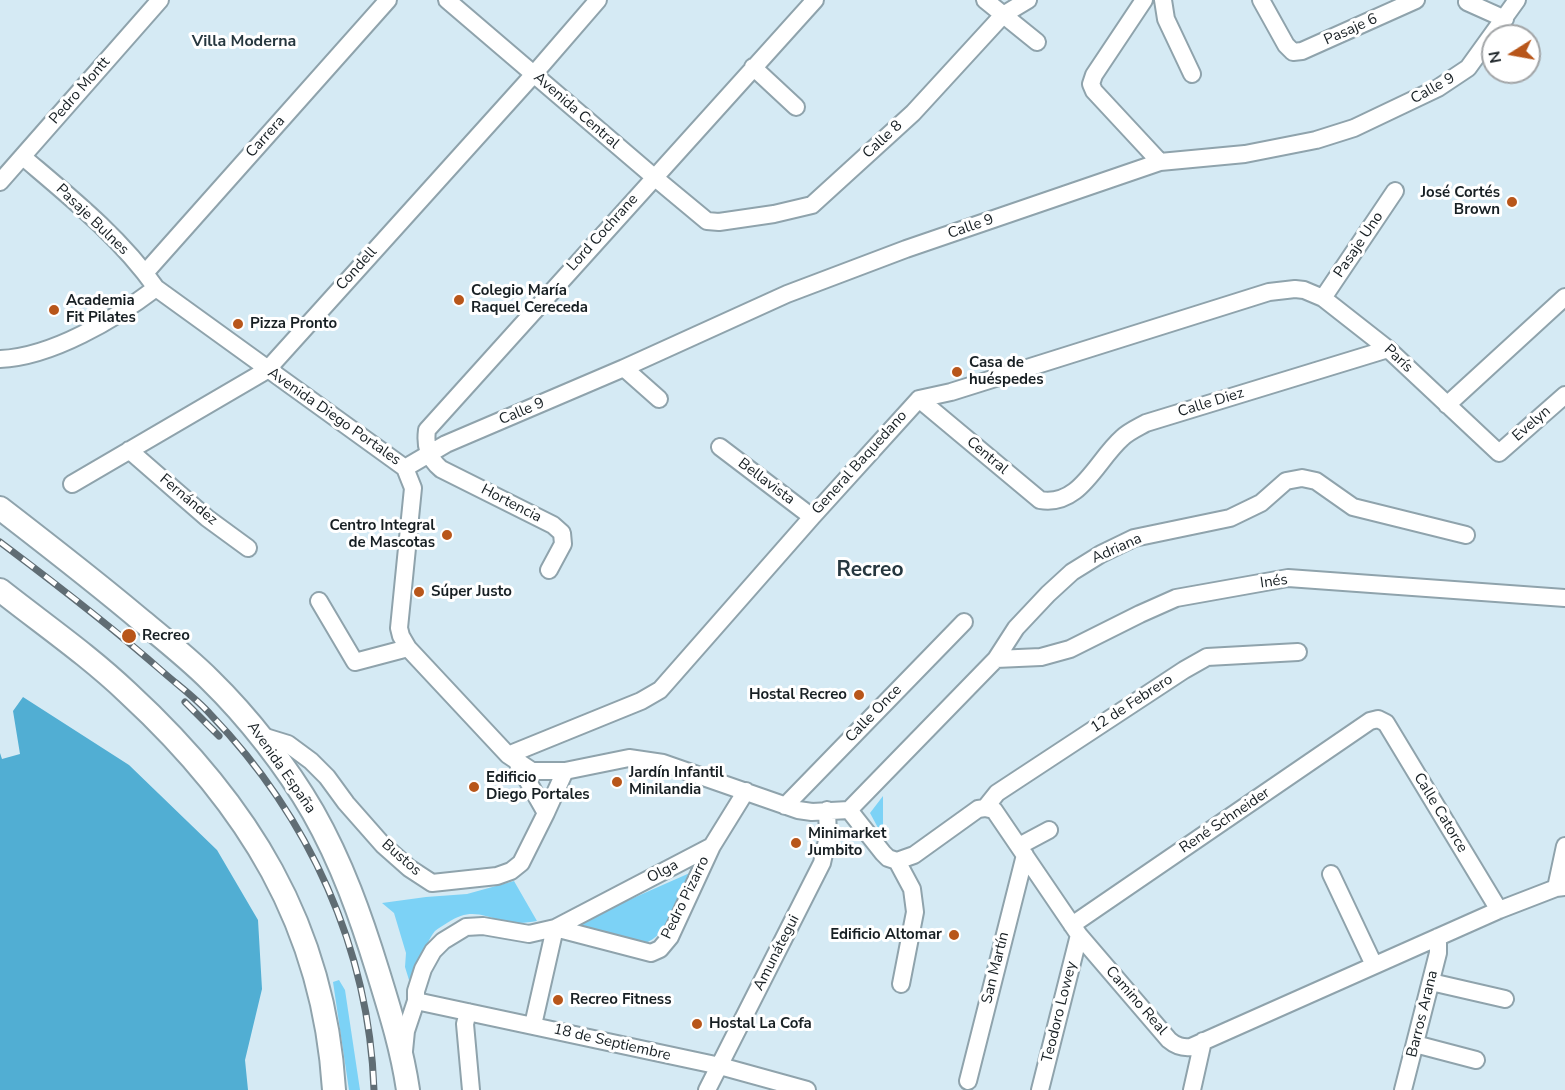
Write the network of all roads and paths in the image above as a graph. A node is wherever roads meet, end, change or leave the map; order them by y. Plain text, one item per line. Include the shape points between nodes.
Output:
1 (160, 0) edge
2 (387, 0) edge
3 (447, 0) edge
4 (598, 0) edge
5 (815, 0) edge
6 (985, 0) edge
7 (1028, 0) edge
8 (1144, 0) edge
9 (1163, 0) edge
10 (1261, 0) edge
11 (1416, 0) edge
12 (1517, 0) edge
13 (1467, 2) dead end
14 (1003, 15) junction
15 (1505, 19) junction
16 (1037, 42) dead end
17 (753, 68) junction
18 (534, 74) junction
19 (1192, 74) dead end
20 (796, 106) dead end
21 (23, 157) junction
22 (1160, 162) junction
23 (654, 177) junction
24 (0, 182) edge
25 (1395, 191) dead end
26 (708, 221) joint
27 (145, 273) junction
28 (156, 288) junction
29 (1284, 290) joint
30 (1565, 297) edge
31 (1323, 298) junction
32 (1388, 349) junction
33 (0, 359) edge
34 (624, 368) junction
35 (267, 370) junction
36 (1565, 395) edge
37 (659, 399) dead end
38 (919, 399) junction
39 (1447, 405) junction
40 (720, 447) dead end
41 (129, 450) junction
42 (429, 453) junction
43 (1499, 453) joint
44 (405, 468) junction
45 (72, 484) dead end
46 (1060, 500) joint
47 (0, 508) edge
48 (812, 517) junction
49 (1466, 535) dead end
50 (248, 548) dead end
51 (549, 570) dead end
52 (0, 590) edge
53 (1565, 598) edge
54 (319, 601) dead end
55 (964, 622) dead end
56 (408, 648) junction
57 (1298, 652) dead end
58 (996, 659) junction
59 (1378, 719) joint
60 (262, 736) junction
61 (513, 759) junction
62 (566, 771) junction
63 (747, 790) junction
64 (785, 806) junction
65 (985, 808) junction
66 (827, 810) junction
67 (849, 810) junction
68 (546, 813) junction
69 (1049, 830) dead end
70 (712, 846) junction
71 (1565, 846) edge
72 (1022, 850) junction
73 (897, 861) junction
74 (1331, 874) dead end
75 (1561, 888) edge
76 (1499, 910) junction
77 (555, 928) junction
78 (1076, 930) junction
79 (1438, 937) junction
80 (1374, 965) junction
81 (1431, 982) junction
82 (901, 984) dead end
83 (1505, 999) dead end
84 (416, 1001) junction
85 (468, 1012) junction
86 (533, 1025) junction
87 (1203, 1041) junction
88 (1415, 1044) junction
89 (403, 1055) junction
90 (1476, 1060) dead end
91 (720, 1066) junction
92 (968, 1081) dead end
93 (334, 1090) edge
94 (408, 1090) edge
95 (471, 1090) edge
96 (707, 1090) edge
97 (807, 1090) edge
98 (1040, 1090) edge
99 (1192, 1090) edge
100 (1403, 1090) edge

1 - 21 street, Pedro Montt
2 - 27 street, Carrera
3 - 18 street, Avenida Central
4 - 18 street, Condell
5 - 17 street, Lord Cochrane
6 - 14 street
7 - 14 street, Calle 8
8 - 22 street via 1091,84 1094,92
9 - 19 street via 1166,19
10 - 11 street, Pasaje 6 via 1293,52
12 - 15 street, Calle 9
13 - 15 street
14 - 16 street
14 - 26 street, Calle 8 via 913,113 812,205 774,214
15 - 22 street, Calle 9 via 1468,68 1438,88 1354,128 1245,154
17 - 20 street
17 - 23 street, Lord Cochrane
18 - 23 street, Avenida Central
18 - 35 street, Condell
21 - 24 street, Pedro Montt
21 - 27 street, Pasaje Bulnes via 89,214
22 - 34 street, Calle 9 via 787,294
23 - 26 street, Avenida Central
23 - 42 street, Lord Cochrane via 427,430
25 - 31 street, Pasaje Uno
27 - 28 street, Pasaje Bulnes
28 - 33 street via 88,331 43,350
28 - 35 street, Avenida Diego Portales
29 - 31 street, París via 1304,290
29 - 38 street, General Baquedano
30 - 39 street
31 - 32 street, París
32 - 39 street, París
32 - 46 street, Calle Diez via 1146,423 1121,438 1078,489
34 - 37 street
34 - 42 street, Calle 9
35 - 41 street, Condell
35 - 44 street, Avenida Diego Portales
36 - 43 street, Evelyn
38 - 46 street, Central via 1040,500
38 - 48 street, General Baquedano
39 - 43 street, París
40 - 48 street, Bellavista
41 - 45 street, Condell
41 - 50 street, Fernández
42 - 44 street
42 - 51 street, Hortencia via 441,469 562,533 563,544
44 - 56 street, Avenida Diego Portales via 413,488 399,628
47 - 60 main road, Avenida España via 80,568 183,656
48 - 61 street, General Baquedano via 660,690
49 - 58 street, Adriana via 1353,507 1316,481 1286,481 1261,503 1230,518 1134,538 1101,554 1072,572 1048,594 1016,628
52 - 93 main road via 128,692 191,756 230,803 276,878 307,949 327,1026
53 - 58 street, Inés via 1288,578 1176,598 1070,649 1041,657
54 - 56 street via 355,662
55 - 64 street, Calle Once
56 - 61 street, Avenida Diego Portales
57 - 65 street, 12 de Febrero via 1207,657 997,793
58 - 67 street, Adriana
59 - 76 street, Calle Catorce via 1386,723
59 - 78 street, René Schneider
60 - 68 street, Bustos via 288,744 311,760 383,845 432,883 512,871
60 - 89 main road, Avenida España via 312,811 335,854 358,911
61 - 62 street via 532,771
61 - 68 street
62 - 63 street via 629,758 663,763
62 - 68 street, Bustos
63 - 64 street
63 - 70 street
64 - 66 street via 812,812
65 - 72 street, Camino Real via 994,810
65 - 73 street via 978,809 914,855
66 - 67 street
66 - 91 street, Amunátegui via 828,836 822,863
67 - 73 street via 883,853
69 - 72 street
70 - 77 street, Olga
70 - 77 street, Pedro Pizarro via 670,937 660,950 651,953
71 - 75 street
72 - 78 street, Camino Real
72 - 92 street, San Martín
73 - 82 street via 912,889 915,912
74 - 80 street
75 - 76 street, Camino Real
76 - 79 street, Camino Real
77 - 84 street, Olga via 529,934 483,926 453,933 433,951 418,983
77 - 86 street
78 - 87 street, Camino Real via 1175,1045 1191,1047
78 - 98 street, Teodoro Lowey
79 - 80 street, Camino Real
79 - 81 street, Barros Arana
80 - 87 street, Camino Real
81 - 83 street
81 - 88 street, Barros Arana
84 - 85 street, 18 de Septiembre
84 - 89 street, Olga
85 - 86 street, 18 de Septiembre
85 - 95 street via 465,1024
86 - 91 street, 18 de Septiembre
87 - 99 street
88 - 90 street
88 - 100 street, Barros Arana
89 - 94 main road, Avenida España
91 - 96 street, Amunátegui
91 - 97 street, 18 de Septiembre

